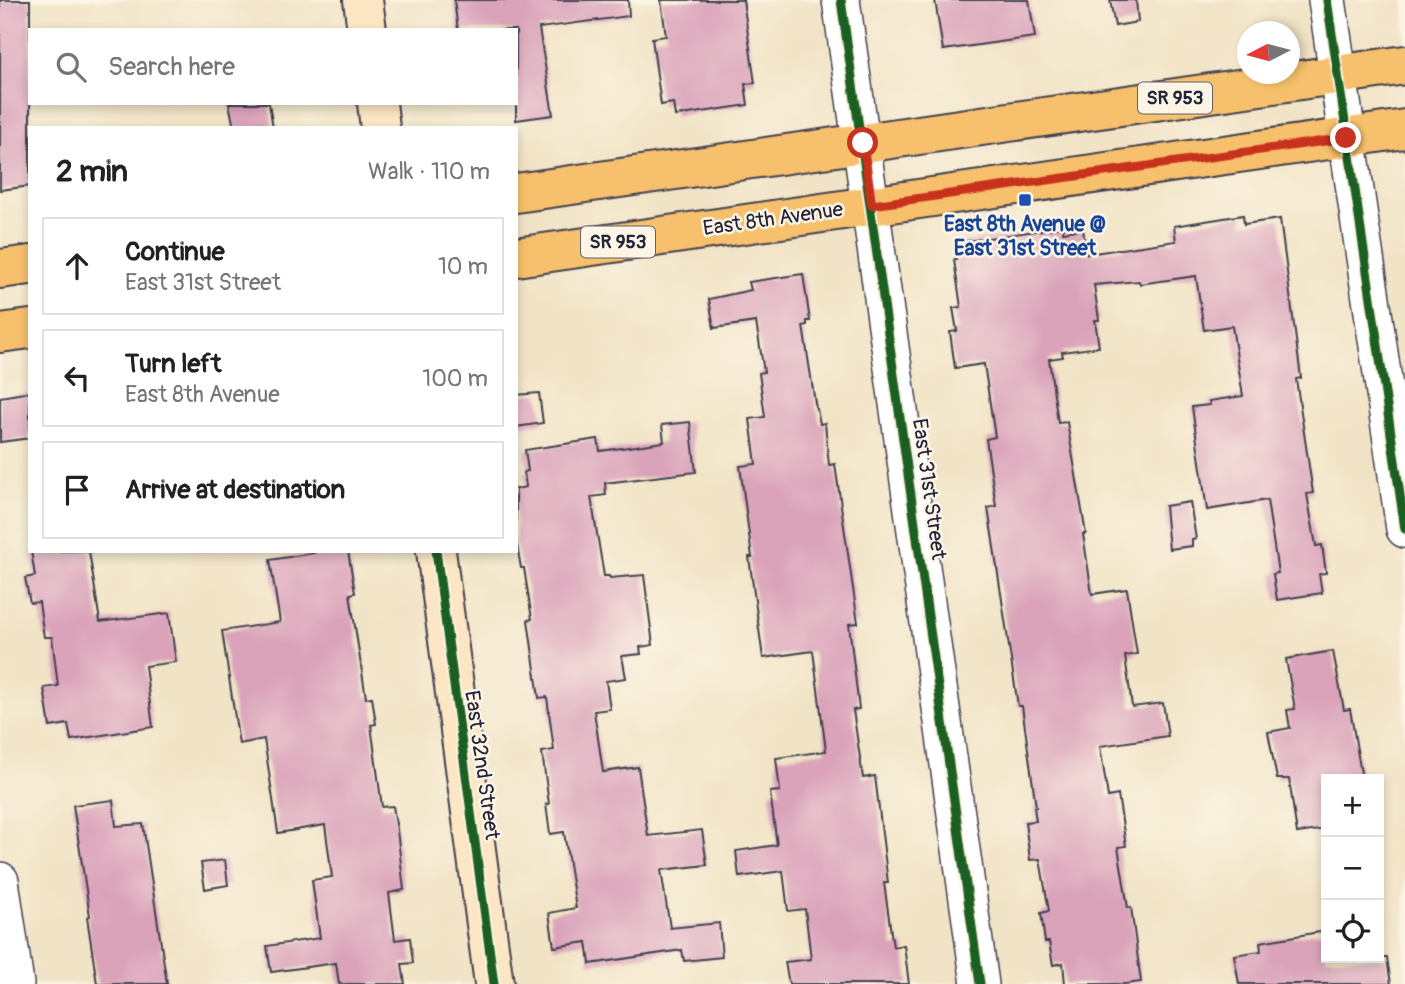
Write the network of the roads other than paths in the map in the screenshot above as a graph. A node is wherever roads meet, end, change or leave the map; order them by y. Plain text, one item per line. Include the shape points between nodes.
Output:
1 (363, 0) edge
2 (841, 0) edge
3 (1327, 0) edge
4 (367, 28) edge
5 (1405, 65) edge
6 (1337, 75) junction
7 (377, 105) edge
8 (380, 126) edge
9 (1405, 130) edge
10 (1346, 138) junction
11 (863, 143) junction
12 (518, 193) edge
13 (872, 205) junction
14 (518, 257) edge
15 (28, 265) edge
16 (0, 269) edge
17 (28, 329) edge
18 (0, 333) edge
19 (1405, 529) edge
20 (436, 553) edge
21 (0, 881) edge
22 (15, 984) edge
23 (494, 984) edge
24 (980, 984) edge

1 - 4 street
2 - 11 street, East 31st Street
3 - 6 street
5 - 6 main road, SR 953
6 - 10 street
6 - 11 main road, SR 953
7 - 8 street
9 - 10 main road, East 8th Avenue / SR 953
10 - 13 main road, East 8th Avenue / SR 953
10 - 19 street
11 - 12 main road, SR 953
11 - 13 street, East 31st Street
13 - 14 main road, East 8th Avenue / SR 953
13 - 24 street, East 31st Street
15 - 16 main road
17 - 18 main road
20 - 23 street, East 32nd Street
21 - 22 street

